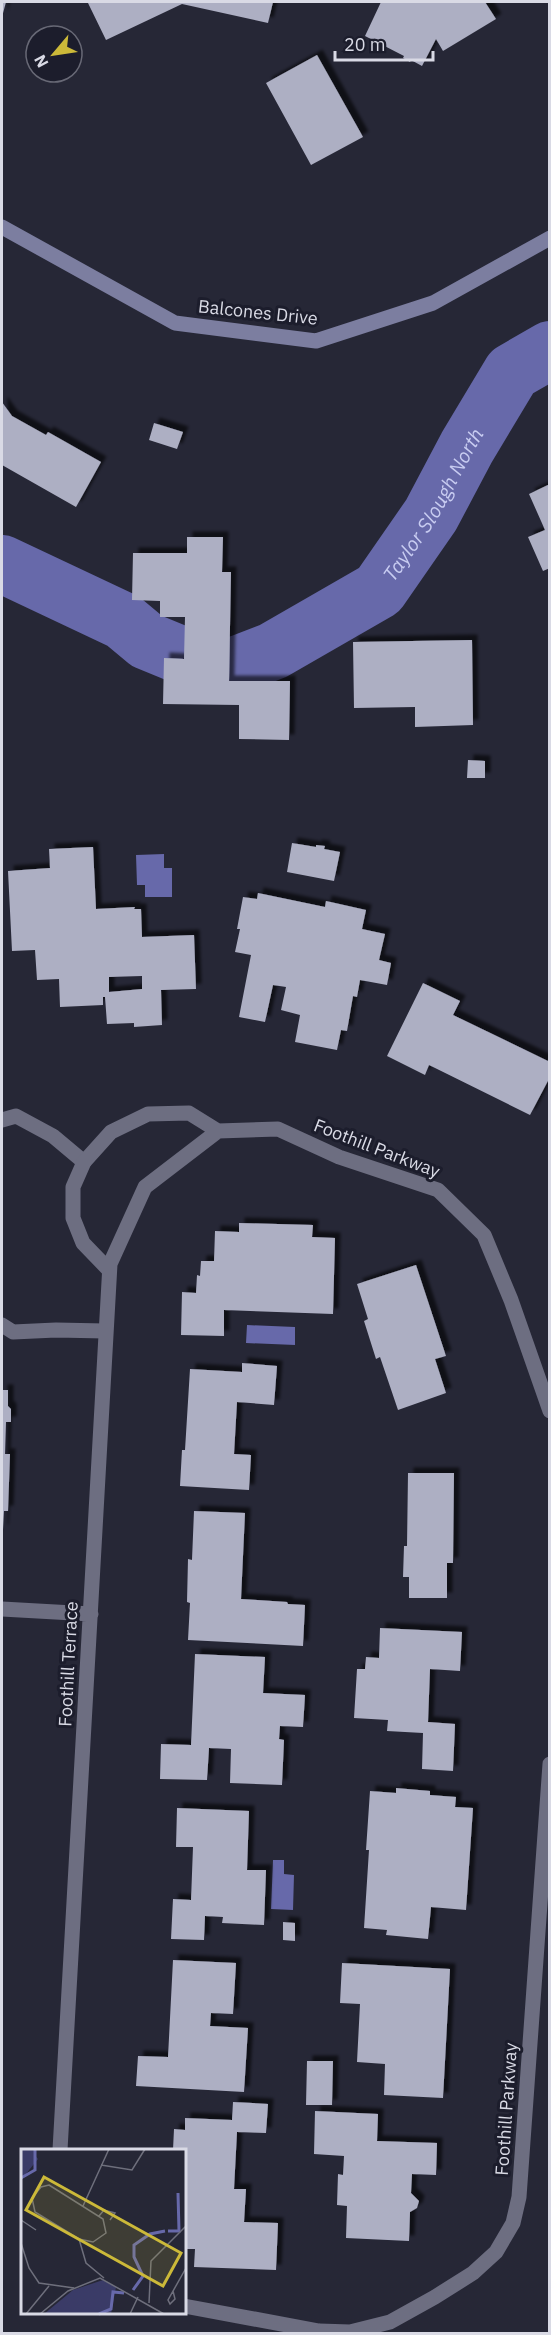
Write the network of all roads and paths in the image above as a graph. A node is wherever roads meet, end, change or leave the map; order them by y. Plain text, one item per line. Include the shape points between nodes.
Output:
1 (2, 227) edge
2 (549, 238) edge
3 (2, 1120) edge
4 (218, 1131) junction
5 (84, 1162) junction
6 (109, 1270) junction
7 (2, 1325) edge
8 (105, 1331) junction
9 (549, 1412) edge
10 (2, 1609) edge
11 (90, 1614) junction
12 (549, 1764) edge
13 (60, 2149) edge
14 (186, 2306) edge

1 - 2 street, Balcones Drive via 175,324 316,341 433,303
3 - 5 street via 16,1116 53,1136
4 - 5 street via 189,1113 148,1114 111,1132
4 - 6 street, Foothill Terrace via 145,1187
4 - 9 street, Foothill Parkway via 278,1130 438,1190 484,1235
5 - 6 street via 73,1186 73,1218 83,1243
6 - 8 street, Foothill Terrace
7 - 8 street via 13,1332
8 - 11 street, Foothill Terrace
10 - 11 street
11 - 13 street, Foothill Terrace
12 - 14 street, Foothill Parkway via 519,2197 513,2223 496,2252 473,2273 390,2322 350,2332 319,2331

